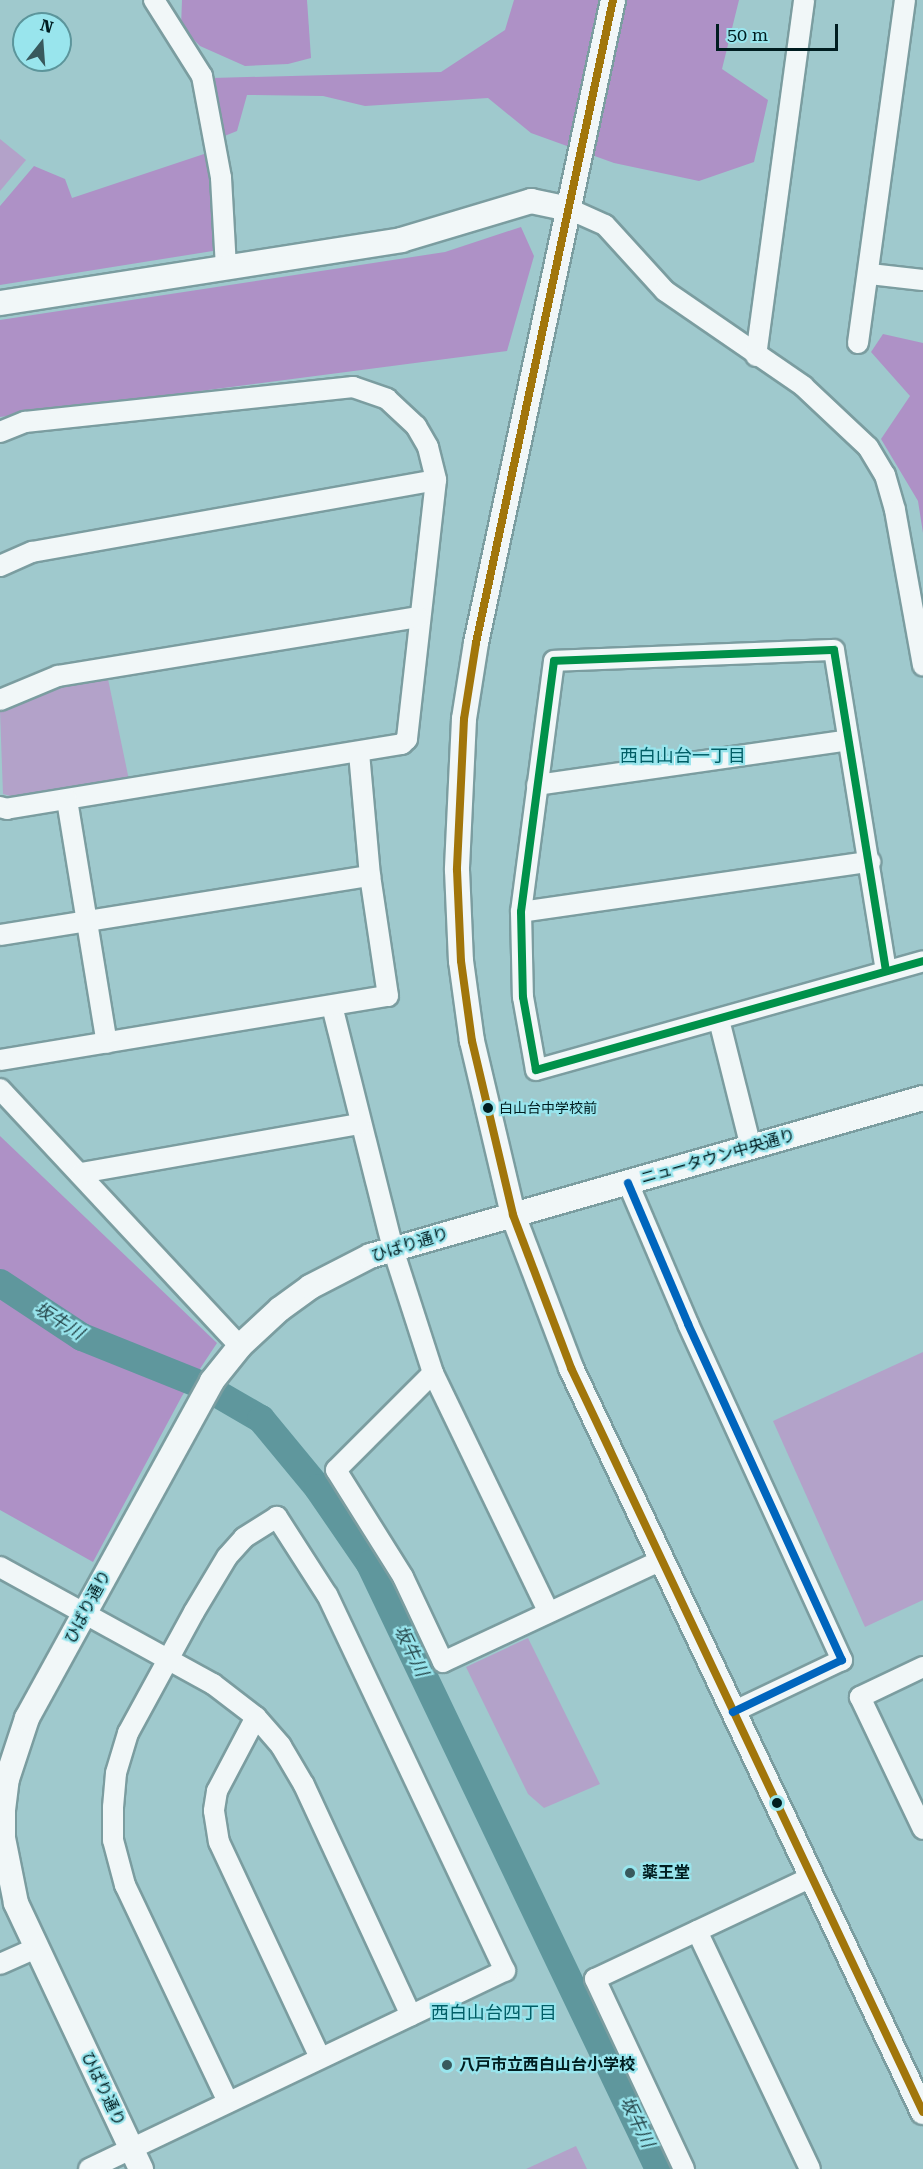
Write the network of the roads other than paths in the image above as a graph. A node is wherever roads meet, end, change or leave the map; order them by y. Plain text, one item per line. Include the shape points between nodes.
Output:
1 (154, 0) edge
2 (613, 0) edge
3 (804, 0) edge
4 (905, 0) edge
5 (569, 209) junction
6 (226, 268) junction
7 (870, 274) junction
8 (923, 280) edge
9 (0, 303) edge
10 (858, 343) dead end
11 (756, 356) junction
12 (0, 432) edge
13 (436, 480) junction
14 (0, 566) edge
15 (418, 617) junction
16 (923, 666) edge
17 (0, 700) edge
18 (848, 740) junction
19 (359, 752) junction
20 (537, 785) junction
21 (67, 800) junction
22 (0, 807) edge
23 (870, 862) junction
24 (370, 876) junction
25 (521, 912) junction
26 (87, 921) junction
27 (0, 935) edge
28 (923, 961) edge
29 (886, 971) junction
30 (332, 1006) junction
31 (718, 1020) junction
32 (107, 1043) junction
33 (0, 1060) edge
34 (0, 1089) edge
35 (923, 1098) edge
36 (360, 1124) junction
37 (752, 1147) junction
38 (81, 1173) junction
39 (628, 1183) junction
40 (513, 1215) junction
41 (393, 1249) junction
42 (234, 1353) junction
43 (433, 1373) junction
44 (662, 1560) junction
45 (0, 1567) edge
46 (548, 1611) junction
47 (85, 1613) junction
48 (169, 1659) junction
49 (923, 1667) edge
50 (734, 1712) junction
51 (256, 1718) junction
52 (923, 1829) edge
53 (812, 1877) junction
54 (697, 1931) junction
55 (36, 1948) junction
56 (0, 1964) edge
57 (411, 2015) junction
58 (320, 2058) junction
59 (228, 2102) junction
60 (923, 2112) edge
61 (136, 2159) edge
62 (89, 2169) edge
63 (684, 2169) edge
64 (810, 2169) edge

1 - 6 street via 202,76 221,178
2 - 5 street
3 - 11 street
4 - 7 street
5 - 6 street via 531,201 401,240
5 - 11 street via 605,225 665,291
5 - 40 street via 476,643 458,795 461,961 484,1105
6 - 9 street
7 - 8 street
7 - 10 street
11 - 16 street via 803,386 837,415 868,447 885,475
12 - 13 street via 25,422 353,387 387,399 416,426 428,447
13 - 14 street via 32,552
13 - 15 street
15 - 17 street via 58,676
15 - 19 street via 407,739 402,744
18 - 20 street
18 - 20 street via 834,650 554,661
18 - 23 street
19 - 21 street
19 - 24 street
20 - 25 street
21 - 22 street
21 - 26 street
23 - 25 street
23 - 29 street
24 - 26 street
24 - 30 street via 388,996
25 - 31 street via 523,998 536,1070
26 - 27 street
26 - 32 street
28 - 29 street
29 - 31 street
30 - 32 street
30 - 36 street
31 - 37 street
32 - 33 street
34 - 38 street
35 - 37 street, ニュータウン中央通り
36 - 38 street
36 - 41 street
37 - 39 street, ニュータウン中央通り
38 - 42 street
39 - 40 street, ニュータウン中央通り
39 - 50 street via 842,1660
40 - 41 street, ひばり通り
40 - 44 street via 571,1368
41 - 42 street, ひばり通り via 370,1256 310,1287
41 - 43 street
42 - 47 street, ひばり通り via 200,1400
43 - 46 street
43 - 46 street via 336,1470 403,1576 443,1662
44 - 46 street
44 - 50 street
45 - 47 street
47 - 48 street
47 - 55 street, ひばり通り via 27,1718 7,1779 3,1839 10,1877
48 - 51 street via 213,1684
48 - 57 street via 226,1557 244,1538 277,1517 327,1595 505,1971
48 - 59 street via 128,1733 116,1773 113,1840 125,1885
49 - 52 street via 860,1697
50 - 53 street
51 - 57 street via 281,1746 304,1785
51 - 58 street via 217,1791 214,1811 219,1842
53 - 54 street
53 - 60 street
54 - 63 street via 595,1979
54 - 64 street
55 - 56 street
55 - 61 street, ひばり通り
57 - 58 street
58 - 59 street
59 - 61 street
61 - 62 street

